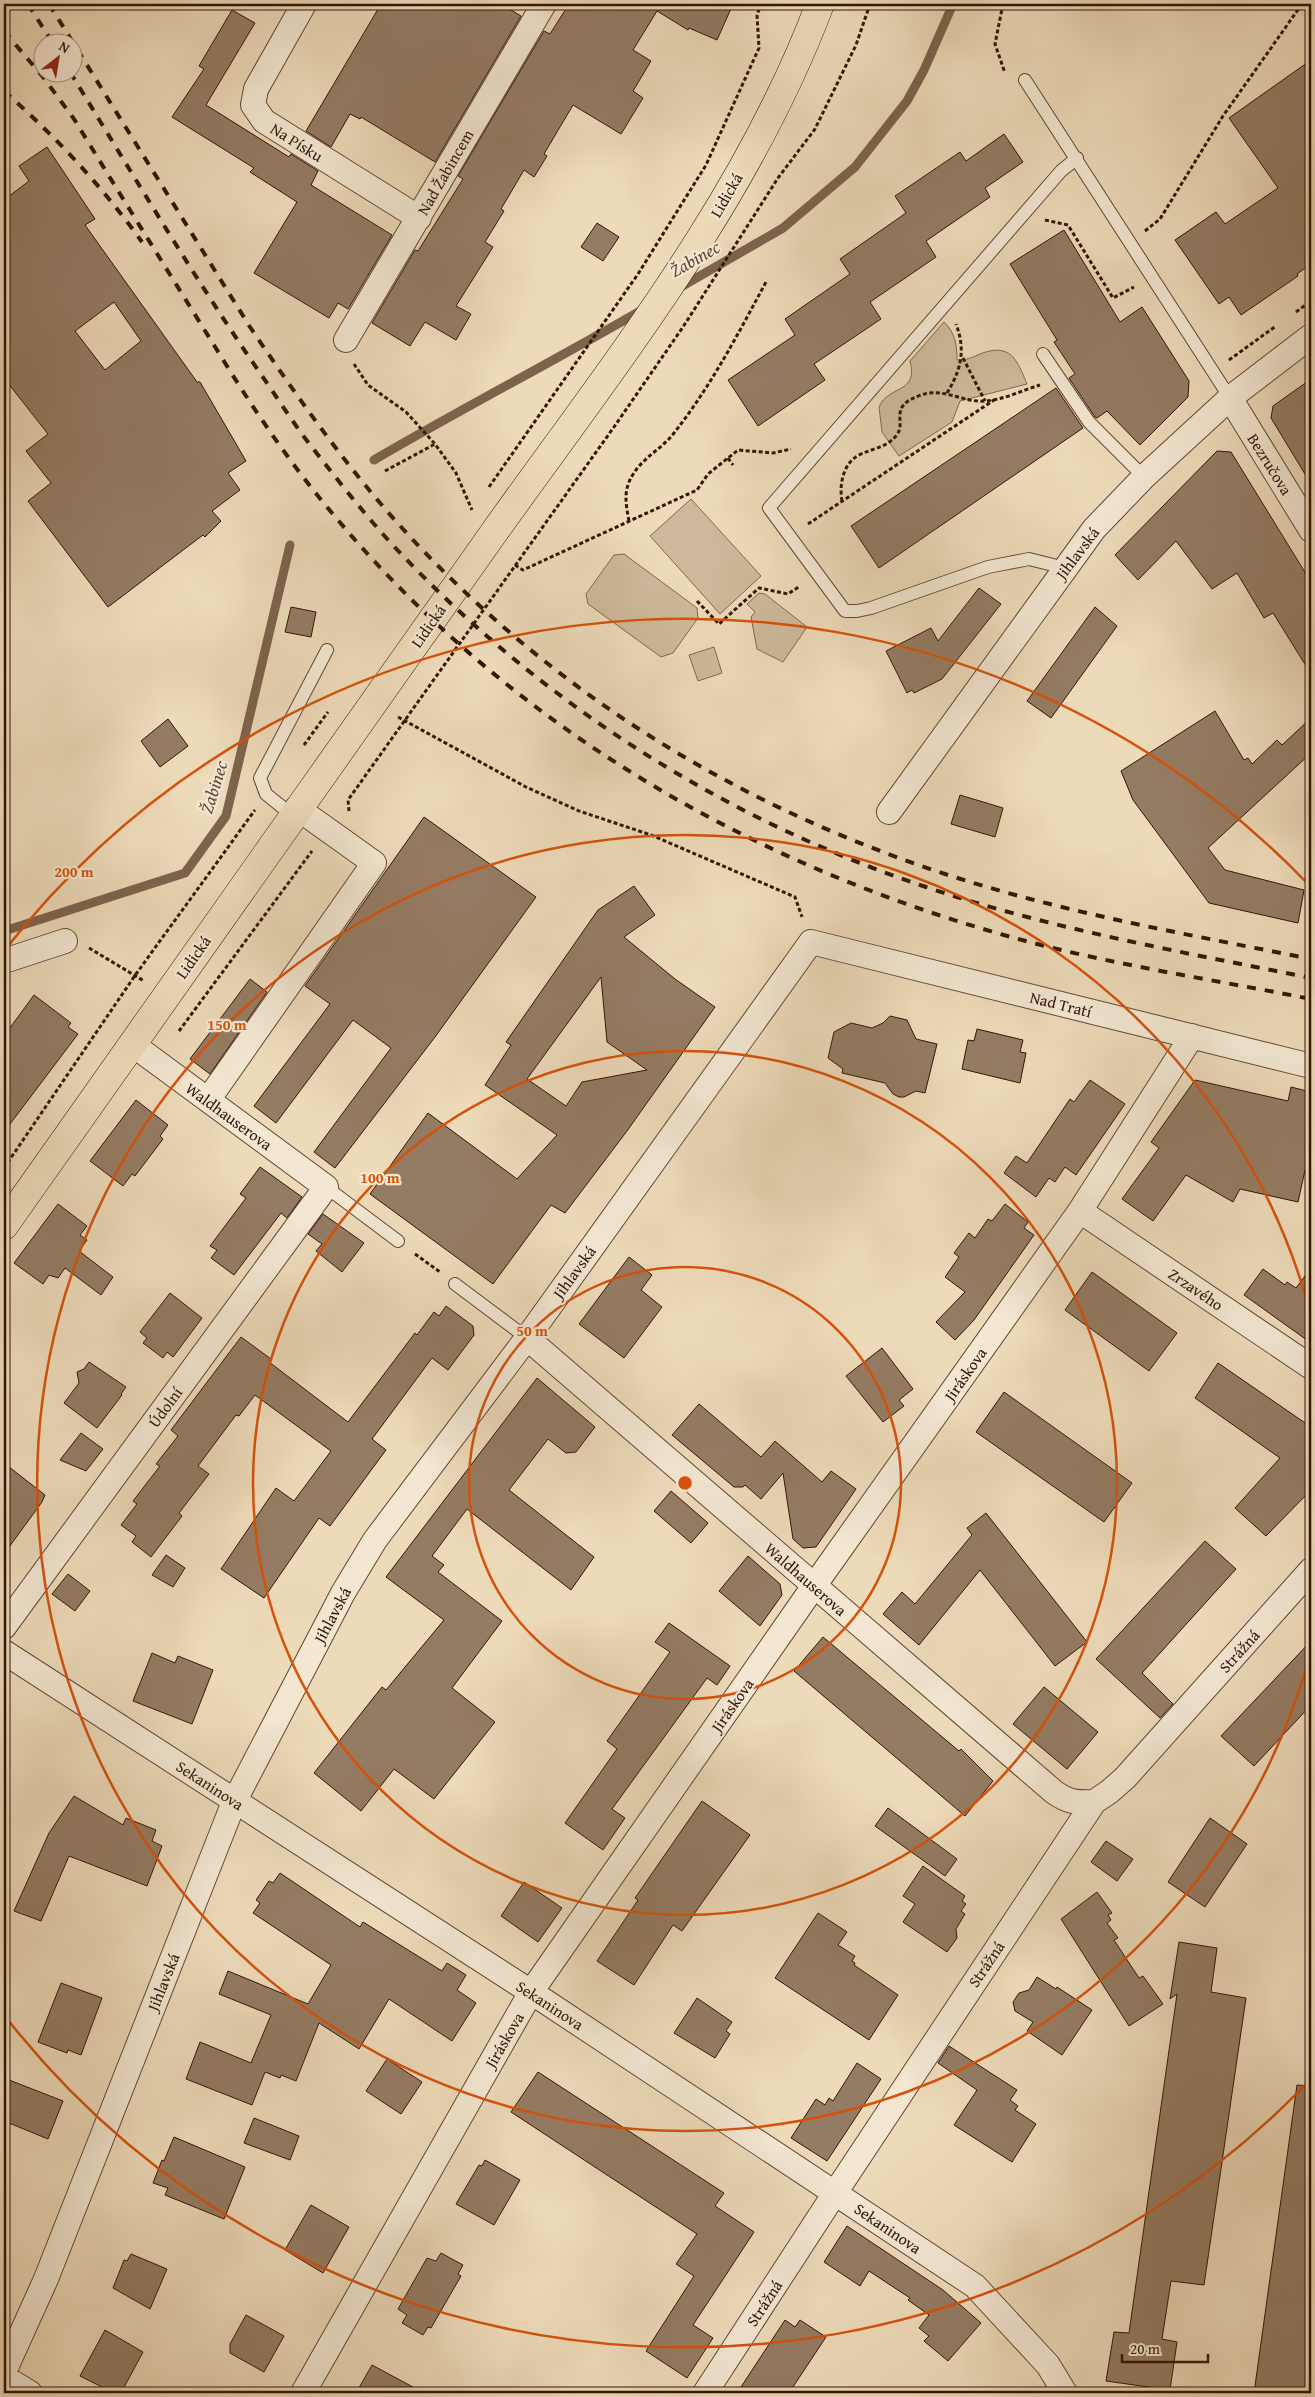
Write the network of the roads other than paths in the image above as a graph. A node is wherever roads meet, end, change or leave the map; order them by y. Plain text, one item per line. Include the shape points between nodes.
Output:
1 (304, 4) edge
2 (544, 4) edge
3 (820, 5) edge
4 (1025, 80) dead end
5 (1077, 158) junction
6 (419, 218) junction
7 (1311, 336) edge
8 (346, 340) road end
9 (1043, 354) dead end
10 (1230, 398) junction
11 (1144, 477) junction
12 (1311, 530) edge
13 (1065, 568) junction
14 (327, 650) dead end
15 (295, 812) junction
16 (889, 812) dead end
17 (64, 941) road end
18 (811, 942) joint
19 (4, 961) edge
20 (1192, 1036) junction
21 (132, 1044) junction
22 (1311, 1066) edge
23 (208, 1100) junction
24 (326, 1187) junction
25 (1080, 1211) junction
26 (4, 1226) edge
27 (398, 1242) road end
28 (455, 1284) road end
29 (527, 1338) junction
30 (1311, 1367) edge
31 (1311, 1570) edge
32 (814, 1586) junction
33 (4, 1628) edge
34 (4, 1652) edge
35 (234, 1802) junction
36 (1094, 1802) junction
37 (531, 1992) junction
38 (835, 2193) junction
39 (4, 2372) edge
40 (4, 2377) edge
41 (30, 2393) edge
42 (303, 2393) edge
43 (706, 2393) edge
44 (1065, 2393) edge

1 - 6 street, Na Písku via 256,89 253,104 264,121
2 - 6 street, Nad Žabincem
3 - 15 main road, Lidická via 774,108 702,237 622,358
4 - 5 lane
5 - 10 lane
5 - 13 lane via 1061,171 769,508 845,611 857,611 988,567 1030,559
6 - 8 street, Nad Žabincem
7 - 10 street, Jihlavská
9 - 11 lane via 1089,422
10 - 11 street, Jihlavská
10 - 12 street, Bezručova
11 - 13 street, Jihlavská via 1094,530
13 - 16 street, Jihlavská
14 - 15 lane via 260,778 266,794
15 - 21 main road, Lidická
15 - 23 street via 374,863
17 - 19 street
18 - 20 street, Nad Tratí
18 - 29 street, Jihlavská
20 - 22 street, Nad Tratí
20 - 25 street, Jiráskova
21 - 23 street, Waldhauserova
21 - 26 main road, Lidická
23 - 24 street, Waldhauserova
24 - 27 lane
24 - 33 street, Údolní
25 - 30 street, Zrzavého
25 - 32 street, Jiráskova
28 - 29 lane
29 - 32 street, Waldhauserova
29 - 35 street, Jihlavská via 356,1569
31 - 36 street, Strážná via 1125,1778
32 - 36 street, Waldhauserova via 1054,1792 1076,1803
32 - 37 street, Jiráskova
34 - 35 street, Sekaninova
35 - 37 street, Sekaninova
35 - 39 street, Jihlavská via 46,2279
36 - 38 street, Strážná
37 - 38 street, Sekaninova
37 - 42 street, Jiráskova
38 - 43 street, Strážná
38 - 44 street, Sekaninova via 975,2286 1048,2365
40 - 41 street

